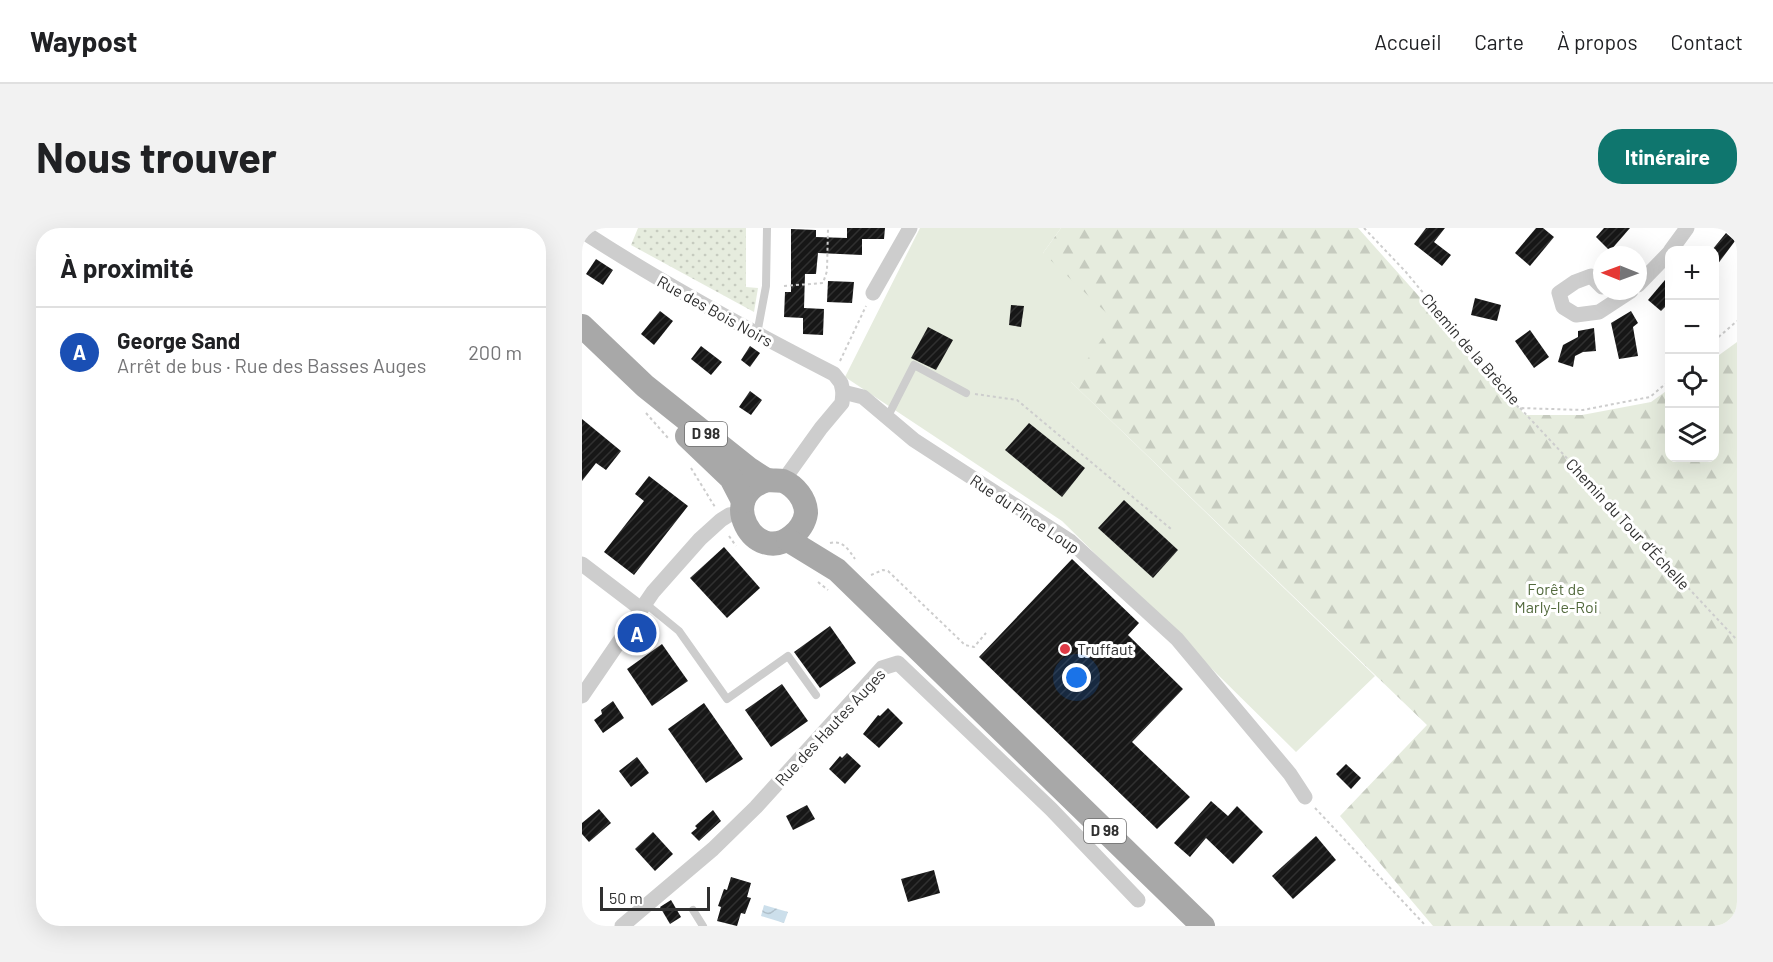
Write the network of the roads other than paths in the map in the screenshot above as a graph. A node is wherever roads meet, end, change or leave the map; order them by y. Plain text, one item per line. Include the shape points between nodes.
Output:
1 (768, 228) edge
2 (910, 228) edge
3 (1687, 228) edge
4 (582, 231) edge
5 (1674, 246) edge
6 (1665, 256) edge
7 (1647, 275) edge
8 (1593, 278) edge
9 (873, 293) road end
10 (1607, 300) edge
11 (582, 326) edge
12 (757, 334) junction
13 (843, 392) junction
14 (966, 393) road end
15 (642, 397) junction
16 (886, 418) junction
17 (776, 481) junction
18 (735, 511) junction
19 (804, 520) junction
20 (788, 540) junction
21 (582, 564) edge
22 (837, 570) junction
23 (644, 607) junction
24 (816, 695) dead end
25 (582, 696) edge
26 (1305, 797) road end
27 (1138, 900) dead end
28 (693, 910) dead end
29 (622, 926) edge
30 (703, 926) edge
31 (1203, 926) edge

1 - 12 lane via 766,286
2 - 9 street
3 - 5 street
4 - 12 street, Rue des Bois Noirs via 638,268
6 - 7 street
8 - 10 street via 1575,282 1559,293 1563,307 1576,315 1599,312
11 - 15 main road, D 98
12 - 13 street, Rue des Bois Noirs via 834,374
13 - 16 street, Rue du Pince Loup via 863,397
13 - 17 street via 842,404
14 - 16 lane via 914,365
15 - 17 main road, D 98 via 749,469
15 - 18 main road, D 98 via 731,478
16 - 26 street, Rue du Pince Loup via 1070,541 1177,639
17 - 18 main road via 756,485
17 - 19 main road via 792,486 800,494 806,512
18 - 20 main road via 758,539 768,543
18 - 23 street via 700,539
19 - 20 main road
19 - 22 main road, D 98
20 - 22 main road, D 98
21 - 23 street
22 - 31 main road, D 98
23 - 24 lane via 679,631 727,699 788,656
23 - 25 street
27 - 29 street, Rue des Hautes Auges via 1051,809 898,663 882,668 713,849
28 - 30 lane

